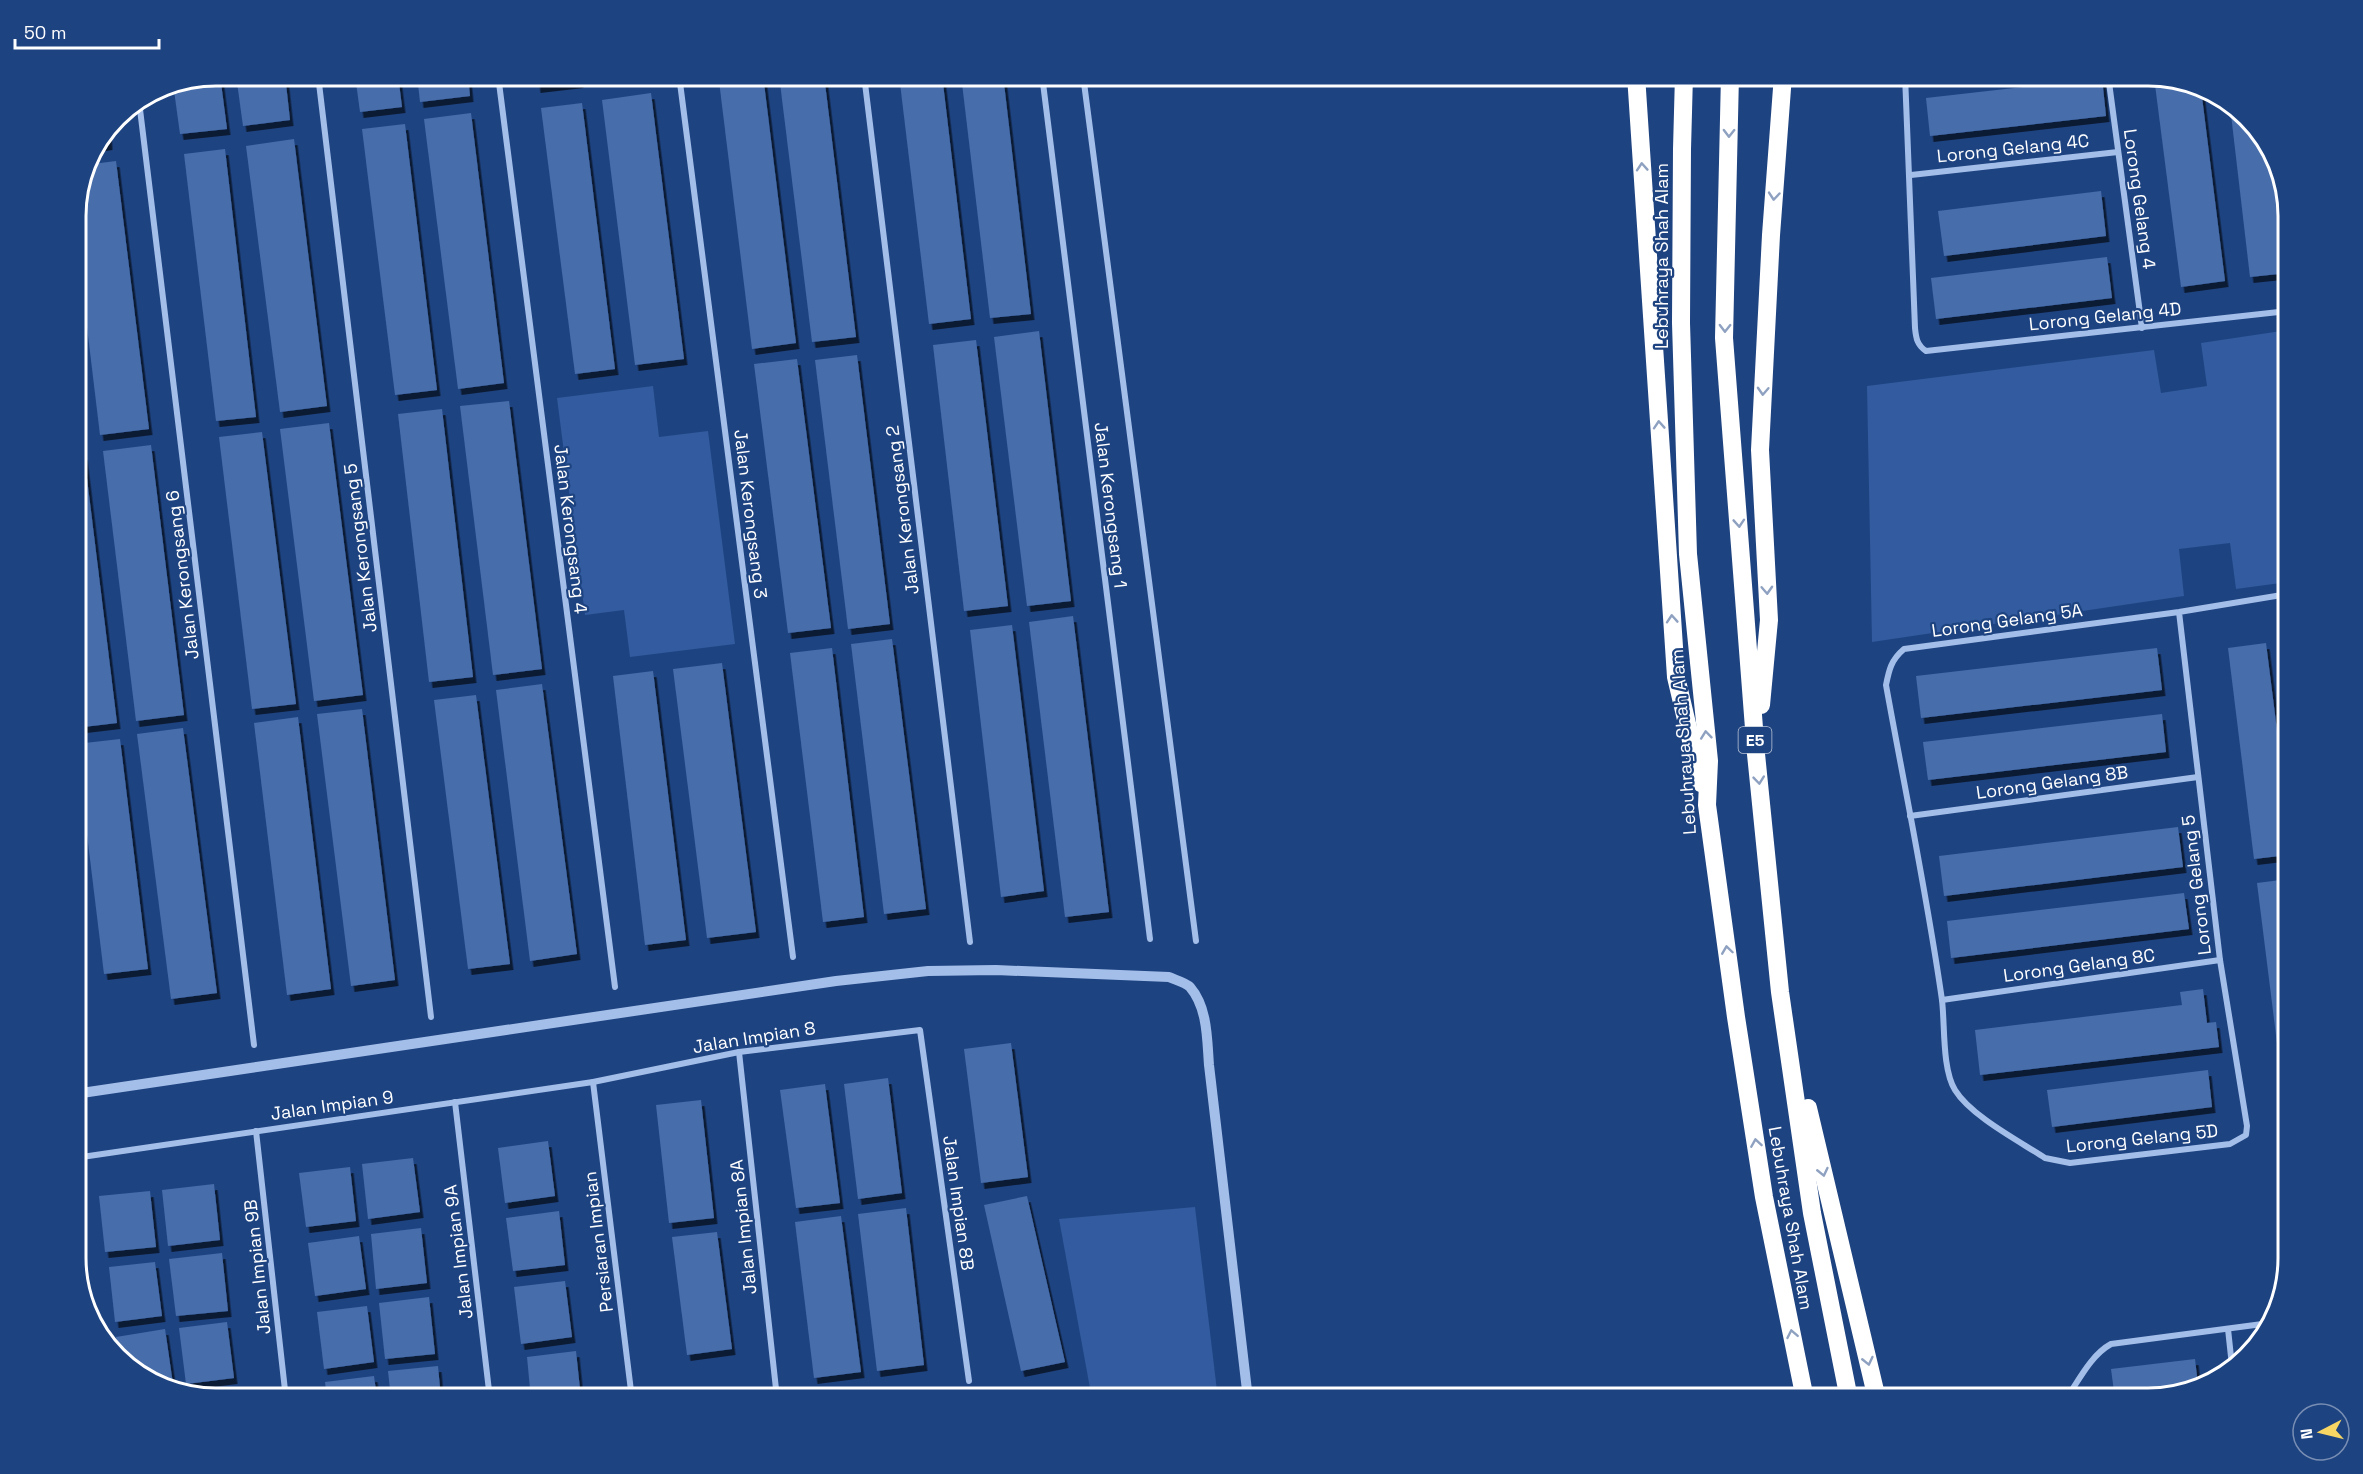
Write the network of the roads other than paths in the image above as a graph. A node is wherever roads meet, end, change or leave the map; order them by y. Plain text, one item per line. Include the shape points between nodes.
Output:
1 (319, 86) edge
2 (499, 86) edge
3 (680, 86) edge
4 (865, 86) edge
5 (1043, 86) edge
6 (1084, 86) edge
7 (1637, 86) edge
8 (1684, 86) edge
9 (1730, 86) edge
10 (1782, 86) edge
11 (1906, 86) edge
12 (2110, 86) edge
13 (140, 109) edge
14 (2118, 152) junction
15 (1911, 175) junction
16 (2277, 312) edge
17 (2142, 328) junction
18 (2277, 596) edge
19 (2179, 612) junction
20 (1756, 754) junction
21 (2198, 777) junction
22 (1707, 805) junction
23 (1910, 816) junction
24 (1150, 939) dead end
25 (1196, 941) dead end
26 (969, 942) dead end
27 (793, 957) dead end
28 (2220, 960) junction
29 (615, 987) dead end
30 (1780, 992) junction
31 (1942, 1000) junction
32 (431, 1017) dead end
33 (920, 1030) joint
34 (254, 1045) dead end
35 (739, 1053) junction
36 (593, 1082) junction
37 (86, 1092) edge
38 (455, 1102) junction
39 (256, 1131) junction
40 (2230, 1144) joint
41 (86, 1156) edge
42 (2259, 1325) edge
43 (2228, 1329) junction
44 (2231, 1358) edge
45 (969, 1380) dead end
46 (285, 1388) edge
47 (489, 1388) edge
48 (631, 1388) edge
49 (776, 1388) edge
50 (1247, 1388) edge
51 (1802, 1388) edge
52 (1847, 1388) edge
53 (1875, 1388) edge
54 (2074, 1388) edge

1 - 32 street, Jalan Kerongsang 5
2 - 29 street, Jalan Kerongsang 4
3 - 27 street, Jalan Kerongsang 3
4 - 26 street, Jalan Kerongsang 2
5 - 24 street, Jalan Kerongsang 1
6 - 25 street
22 -> 7 highway via 1676,677
22 -> 8 highway, Lebuhraya Shah Alam via 1708,761 1688,554 1681,323
9 -> 20 highway, Lebuhraya Shah Alam / E5 via 1724,338
10 -> 20 highway via 1760,450 1769,620
11 - 15 street
12 - 14 street, Lorong Gelang 4
13 - 34 street, Jalan Kerongsang 6
14 - 15 street, Lorong Gelang 4C
14 - 17 street, Lorong Gelang 4
15 - 17 street, Lorong Gelang 4D via 1915,328 1916,339 1926,351
16 - 17 street, Lorong Gelang 4D
18 - 19 street, Lorong Gelang 5A
19 - 21 street, Lorong Gelang 5
19 - 23 street, Lorong Gelang 5A via 1904,649 1895,656 1886,685
20 -> 30 highway, Lebuhraya Shah Alam / E5
21 - 23 street, Lorong Gelang 8B
21 - 28 street, Lorong Gelang 5
51 -> 22 highway, Lebuhraya Shah Alam via 1764,1197
23 - 31 street, Lorong Gelang 5A
28 - 31 street, Lorong Gelang 8C
28 - 40 street, Lorong Gelang 5 via 2247,1126 2246,1135
30 - 52 highway, Lebuhraya Shah Alam / E5 via 1812,1213
30 -> 53 highway
31 - 40 street, Lorong Gelang 5D via 1953,1087 1975,1112 2045,1158 2070,1163
33 - 35 street, Jalan Impian 8
33 - 45 street, Jalan Impian 8B
35 - 36 street, Jalan Impian 8
35 - 49 street, Jalan Impian 8A
36 - 38 street, Jalan Impian 9
36 - 48 street, Persiaran Impian
37 - 50 street via 836,981 928,971 1168,977 1189,986 1206,1023
38 - 39 street, Jalan Impian 9
38 - 47 street, Jalan Impian 9A
39 - 41 street, Jalan Impian 9
39 - 46 street, Jalan Impian 9B
42 - 43 street
43 - 44 street
43 - 54 street via 2111,1344 2101,1349

